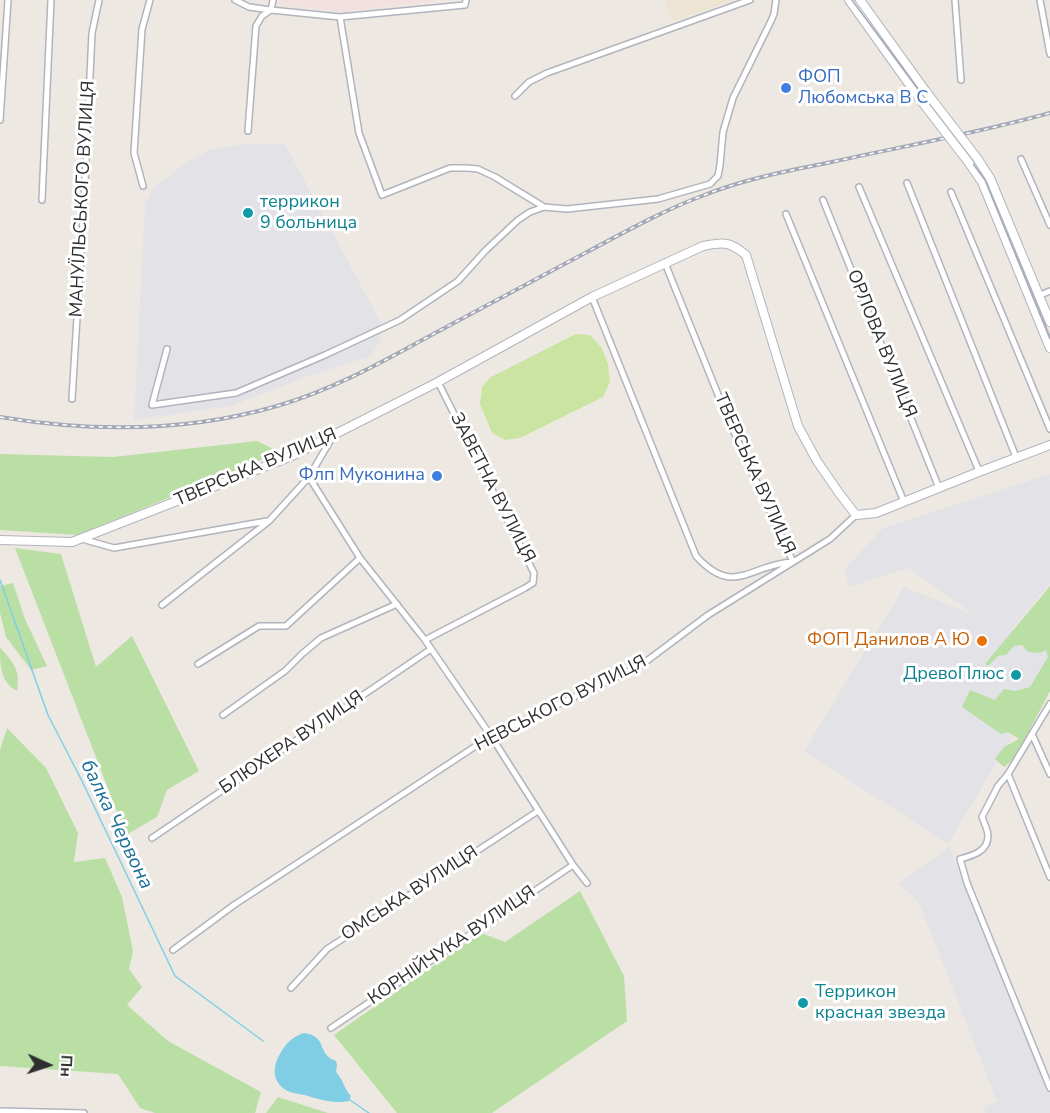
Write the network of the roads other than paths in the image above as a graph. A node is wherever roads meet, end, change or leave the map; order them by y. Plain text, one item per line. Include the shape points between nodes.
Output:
1 (8, 0) edge
2 (51, 0) edge
3 (99, 0) edge
4 (150, 0) edge
5 (235, 0) edge
6 (273, 0) edge
7 (466, 0) edge
8 (750, 0) edge
9 (776, 0) edge
10 (849, 0) edge
11 (860, 0) edge
12 (955, 0) edge
13 (1040, 0) edge
14 (272, 10) junction
15 (340, 17) junction
16 (1050, 54) edge
17 (961, 80) dead end
18 (923, 95) junction
19 (515, 96) dead end
20 (0, 120) edge
21 (248, 131) dead end
22 (1021, 159) dead end
23 (907, 183) dead end
24 (143, 186) dead end
25 (859, 187) dead end
26 (951, 192) dead end
27 (42, 200) dead end
28 (823, 200) dead end
29 (544, 207) junction
30 (786, 214) dead end
31 (1050, 225) edge
32 (665, 262) junction
33 (1050, 291) edge
34 (1039, 296) junction
35 (592, 297) junction
36 (1030, 300) junction
37 (1050, 322) edge
38 (1050, 348) edge
39 (167, 349) dead end
40 (438, 382) junction
41 (72, 399) dead end
42 (1050, 429) edge
43 (333, 436) junction
44 (1050, 445) edge
45 (1016, 457) junction
46 (979, 471) junction
47 (309, 477) junction
48 (939, 488) junction
49 (904, 502) junction
50 (856, 515) junction
51 (268, 521) junction
52 (81, 538) junction
53 (0, 540) edge
54 (360, 558) junction
55 (793, 562) junction
56 (397, 604) junction
57 (162, 605) dead end
58 (425, 640) junction
59 (431, 648) junction
60 (198, 664) dead end
61 (1050, 704) edge
62 (223, 716) dead end
63 (1032, 734) junction
64 (491, 736) junction
65 (1008, 774) junction
66 (1050, 774) edge
67 (538, 811) junction
68 (152, 838) dead end
69 (573, 865) junction
70 (1050, 877) edge
71 (587, 883) dead end
72 (173, 950) dead end
73 (291, 988) dead end
74 (331, 1028) dead end
75 (1050, 1088) edge
76 (0, 1111) edge
77 (84, 1113) edge

1 - 20 street
2 - 27 street
3 - 41 street, МАНУЇЛЬСЬКОГО ВУЛИЦЯ via 92,33
4 - 24 street via 142,29 134,153
5 - 14 street via 249,7
6 - 14 street
7 - 15 street via 465,5
8 - 19 street via 547,73 529,82
9 - 29 street via 771,21 733,98 723,132 718,176 710,184 658,199 567,209
10 - 18 main road
11 - 18 main road
12 - 17 street
13 - 16 street
14 - 15 street
14 - 21 street via 256,26
15 - 29 street via 359,133 382,195 450,168 467,168 495,177
18 - 34 main road, bridge via 990,178
18 - 36 main road, bridge via 982,182
22 - 31 street
23 - 45 street
25 - 46 street
26 - 42 street
28 - 48 street, ОРЛОВА ВУЛИЦЯ
29 - 39 street via 518,220 458,281 400,320 236,393 152,405
30 - 49 street
32 - 35 main road, ТВЕРСЬКА ВУЛИЦЯ
32 - 50 main road, ТВЕРСЬКА ВУЛИЦЯ via 720,243 735,246 746,255 798,426 817,461
32 - 55 street, ТВЕРСЬКА ВУЛИЦЯ via 725,412
33 - 34 street
34 - 36 street
34 - 37 main road
35 - 40 main road, ТВЕРСЬКА ВУЛИЦЯ
35 - 55 street, ТВЕРСЬКА ВУЛИЦЯ via 696,556 713,572 737,577
36 - 38 main road
40 - 43 main road, ТВЕРСЬКА ВУЛИЦЯ
40 - 58 street, ЗАВЕТНА ВУЛИЦЯ via 534,573 533,583 525,588
43 - 47 street
43 - 52 main road, ТВЕРСЬКА ВУЛИЦЯ via 292,456
44 - 45 main road
45 - 46 main road
46 - 48 main road
47 - 51 street
47 - 54 street
48 - 49 main road
49 - 50 main road via 876,513
50 - 55 street, НЕВСЬКОГО ВУЛИЦЯ via 830,539
51 - 52 street via 114,548
51 - 57 street
52 - 53 main road, ТВЕРСЬКА ВУЛИЦЯ via 72,542
54 - 56 street
54 - 60 street via 286,626 259,626
55 - 64 street, НЕВСЬКОГО ВУЛИЦЯ via 708,615 640,666
56 - 58 street
56 - 62 street via 321,638 285,671
58 - 59 street
59 - 64 street
59 - 68 street, БЛЮХЕРА ВУЛИЦЯ
61 - 63 street
63 - 65 street
63 - 66 street
64 - 67 street
64 - 72 street, НЕВСЬКОГО ВУЛИЦЯ via 234,905
65 - 70 street
65 - 75 street via 982,817 988,837 984,846 977,855 960,859
67 - 69 street
67 - 73 street, ОМСЬКА ВУЛИЦЯ via 327,949
69 - 71 street
69 - 74 street, КОРНІЙЧУКА ВУЛИЦЯ
76 - 77 street

